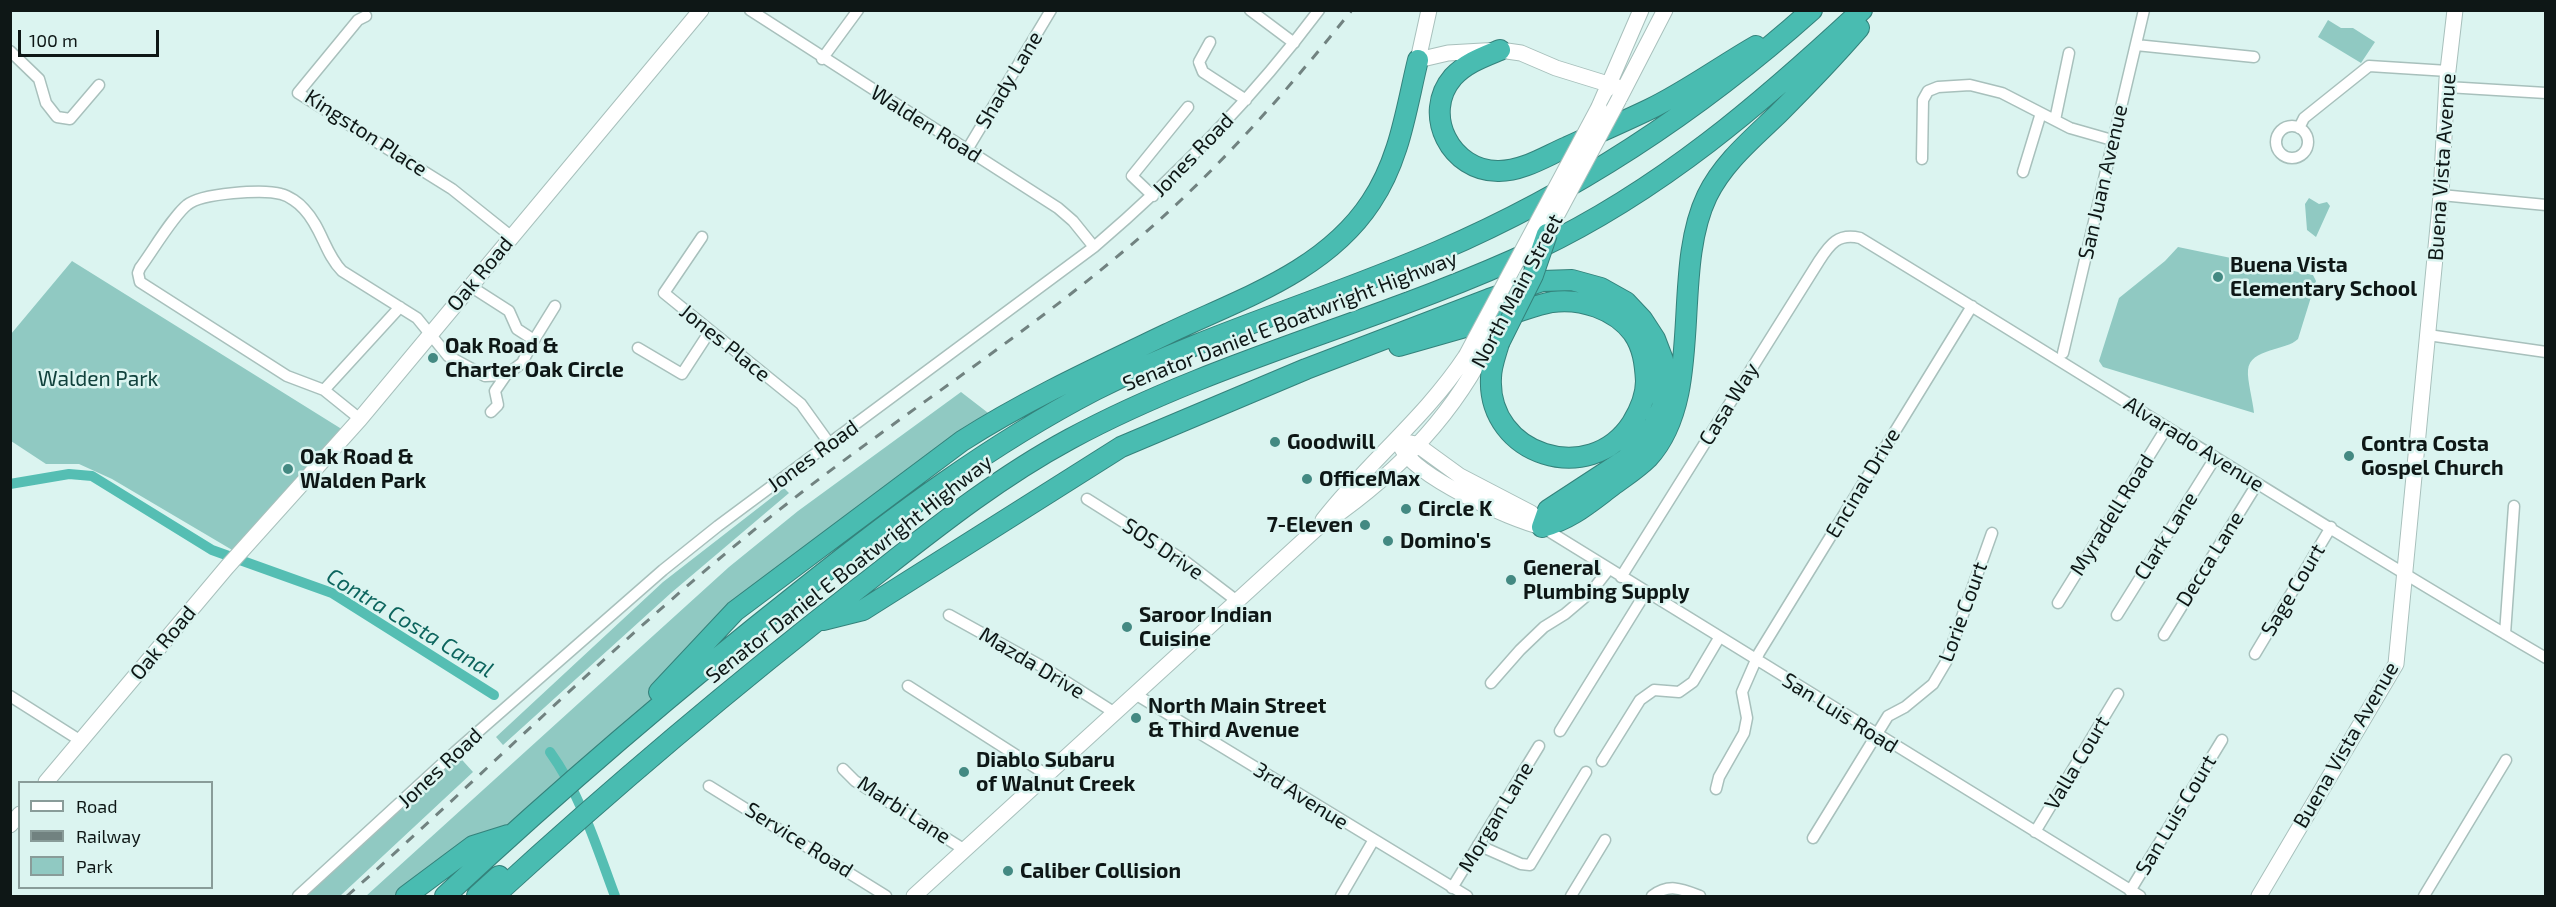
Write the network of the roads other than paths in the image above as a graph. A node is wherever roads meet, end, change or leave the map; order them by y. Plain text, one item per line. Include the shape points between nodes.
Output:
1 (701, 10) edge
2 (750, 10) edge
3 (858, 10) edge
4 (1051, 10) edge
5 (1250, 10) edge
6 (1319, 10) edge
7 (1429, 10) edge
8 (1641, 10) edge
9 (1665, 10) edge
10 (1862, 10) edge
11 (1873, 10) edge
12 (2144, 10) edge
13 (2455, 10) edge
14 (1810, 13) edge
15 (366, 16) dead end
16 (1210, 42) dead end
17 (1294, 43) junction
18 (2136, 45) junction
19 (1500, 50) junction
20 (10, 51) edge
21 (2069, 53) dead end
22 (2254, 57) dead end
23 (822, 59) junction
24 (1418, 60) junction
25 (2448, 71) junction
26 (99, 85) dead end
27 (2447, 87) junction
28 (1618, 91) junction
29 (2546, 93) edge
30 (1246, 100) junction
31 (1188, 107) dead end
32 (2042, 113) junction
33 (2055, 120) junction
34 (2299, 128) dead end
35 (2112, 140) junction
36 (967, 150) junction
37 (1922, 159) dead end
38 (2023, 172) dead end
39 (2441, 195) junction
40 (1153, 196) junction
41 (2546, 206) edge
42 (1547, 234) joint
43 (1842, 236) joint
44 (512, 237) junction
45 (702, 237) dead end
46 (1094, 247) junction
47 (470, 286) junction
48 (555, 306) dead end
49 (1972, 306) junction
50 (400, 307) junction
51 (710, 331) junction
52 (431, 333) junction
53 (2428, 335) junction
54 (534, 340) junction
55 (1492, 346) junction
56 (638, 348) dead end
57 (2546, 352) edge
58 (2063, 353) dead end
59 (1306, 369) junction
60 (506, 375) junction
61 (324, 390) junction
62 (491, 412) dead end
63 (360, 419) junction
64 (2167, 427) junction
65 (1398, 440) junction
66 (830, 443) junction
67 (1411, 450) junction
68 (2215, 458) junction
69 (2257, 484) junction
70 (1087, 499) dead end
71 (2514, 506) dead end
72 (1542, 527) junction
73 (2331, 527) junction
74 (1316, 529) junction
75 (1992, 533) dead end
76 (1609, 569) junction
77 (2406, 575) junction
78 (1621, 577) junction
79 (857, 589) junction
80 (1646, 592) junction
81 (1237, 601) junction
82 (2058, 603) dead end
83 (949, 615) dead end
84 (2117, 615) dead end
85 (815, 622) junction
86 (2505, 634) junction
87 (2164, 635) dead end
88 (1719, 638) junction
89 (2255, 654) dead end
90 (2546, 658) edge
91 (1756, 660) junction
92 (1491, 683) dead end
93 (908, 686) dead end
94 (1135, 694) junction
95 (2118, 694) dead end
96 (10, 696) edge
97 (1115, 713) junction
98 (1560, 731) dead end
99 (1876, 735) junction
100 (2222, 740) dead end
101 (81, 741) junction
102 (1539, 746) dead end
103 (2506, 760) dead end
104 (1602, 761) dead end
105 (593, 763) junction
106 (843, 769) dead end
107 (1586, 772) dead end
108 (1047, 775) junction
109 (48, 781) edge
110 (709, 786) dead end
111 (1716, 789) dead end
112 (598, 794) junction
113 (555, 832) junction
114 (2035, 832) junction
115 (513, 833) junction
116 (1813, 838) dead end
117 (1605, 840) dead end
118 (1373, 841) junction
119 (1478, 845) junction
120 (966, 850) junction
121 (1452, 888) junction
122 (2135, 894) edge
123 (298, 897) edge
124 (406, 897) edge
125 (446, 897) edge
126 (477, 897) edge
127 (494, 897) edge
128 (886, 897) edge
129 (914, 897) edge
130 (1341, 897) edge
131 (1467, 897) edge
132 (1571, 897) edge
133 (1653, 897) edge
134 (1700, 897) edge
135 (2259, 897) edge
136 (2424, 897) edge

1 - 44 main road, Oak Road
2 - 23 street, Walden Road
3 - 23 street
4 - 36 street, Shady Lane
5 - 17 street
6 - 17 street, Jones Road
7 - 24 main road
8 - 28 main road, North Main Street
9 - 28 main road, North Main Street
10 - 79 highway, Senator Daniel E Boatwright Highway via 1731,128 1611,209 1508,262 1210,374 1107,420 992,487
11 - 72 highway via 1833,58 1729,163 1708,195 1696,223 1678,392 1663,437 1648,458 1583,508 1564,521
12 - 18 street, San Juan Avenue
13 - 25 main road, Buena Vista Avenue
14 - 19 highway via 1652,108 1524,166 1499,171 1478,169 1459,158 1446,141 1439,108 1453,78 1470,63
14 - 105 highway, Senator Daniel E Boatwright Highway via 1744,69 1677,118 1608,163 1517,214 1403,266 1170,355 1022,432 951,477 851,552
15 - 44 street, Kingston Place via 358,20 298,93 452,189
16 - 30 street via 1199,62 1203,72
17 - 30 street, Jones Road
18 - 22 street
18 - 35 street, San Juan Avenue
19 - 24 main road via 1448,53
19 - 28 main road via 1521,53
20 - 26 street via 39,79 46,104 57,117 70,119
21 - 33 street
23 - 36 street, Walden Road
24 - 105 highway via 1396,154 1372,201 1326,252 1276,283 1059,387 962,441 735,611
25 - 27 main road, Buena Vista Avenue
25 - 34 street via 2369,66 2304,118
27 - 29 street
27 - 39 main road, Buena Vista Avenue
28 - 42 main road, North Main Street, bridge
28 - 65 main road, North Main Street, bridge via 1599,107 1466,356 1437,397
30 - 40 street, Jones Road
31 - 40 street via 1132,176
32 - 33 street
32 - 37 street via 2002,93 1970,85 1938,87 1928,91 1923,100
32 - 38 street
33 - 35 street
35 - 58 street, San Juan Avenue
36 - 46 street, Walden Road via 1058,208
39 - 41 street
39 - 53 main road, Buena Vista Avenue
40 - 46 street, Jones Road
42 - 55 highway, bridge via 1533,275
43 - 49 street, Alvarado Avenue via 1860,238
43 - 78 street, Casa Way via 1819,261
44 - 47 main road, Oak Road
45 - 51 street, Jones Place via 664,293
46 - 66 street, Jones Road
47 - 52 main road, Oak Road
47 - 54 street via 509,310 517,329
48 - 54 street
49 - 64 street, Alvarado Avenue
49 - 91 street, Encinal Drive
50 - 52 street
50 - 61 street
50 - 61 street via 342,272 334,263 318,225 284,194 263,191 199,199 186,205 140,268 140,282 287,376
51 - 56 street via 682,374
51 - 66 street, Jones Place via 801,404
52 - 60 street via 448,356 485,376
52 - 63 main road, Oak Road
53 - 57 street
53 - 77 main road, Buena Vista Avenue
54 - 60 street via 522,363
55 - 59 highway via 1491,380 1496,407 1508,429 1532,449 1567,459 1597,454 1627,431 1641,410 1646,388 1645,360 1633,334 1614,315 1588,304 1552,302 1344,362
55 - 67 main road, North Main Street via 1458,396
59 - 72 highway via 1542,280 1572,280 1601,288 1626,302 1655,339 1663,360 1662,407 1643,442 1626,459 1548,510
59 - 85 highway via 1121,447 863,610
60 - 62 street via 495,391 498,405
61 - 63 street
63 - 101 main road, Oak Road
64 - 68 street, Alvarado Avenue
64 - 82 street, Myradell Road
65 - 67 main road, San Luis Road
65 - 74 main road, North Main Street via 1344,493
66 - 123 street, Jones Road via 663,570 455,752
67 - 72 main road, San Luis Road via 1425,472 1517,521
67 - 74 main road, North Main Street via 1355,504
68 - 69 street, Alvarado Avenue
68 - 84 street, Clark Lane
69 - 73 street, Alvarado Avenue
69 - 87 street, Decca Lane
70 - 81 street, SOS Drive via 1182,559
71 - 86 street
72 - 76 street, San Luis Road
73 - 77 street, Alvarado Avenue
73 - 89 street, Sage Court
74 - 81 main road, North Main Street
75 - 99 street, Lorie Court via 1946,662 1934,684 1888,716
76 - 78 street, San Luis Road
76 - 92 street via 1591,592 1544,627
77 - 86 street, Alvarado Avenue
77 - 135 main road, Buena Vista Avenue via 2396,664
78 - 80 street, San Luis Road
79 - 85 highway, Senator Daniel E Boatwright Highway
79 - 112 highway via 828,595 676,718
80 - 88 street, San Luis Road
80 - 98 street
81 - 94 main road, North Main Street
83 - 97 street, Mazda Drive via 1043,667
85 - 112 highway, Senator Daniel E Boatwright Highway
86 - 90 street, Alvarado Avenue
88 - 91 street, San Luis Road
88 - 104 street via 1693,682 1679,692 1654,690 1640,700
91 - 99 street, San Luis Road
91 - 111 street, Encinal Drive via 1742,692 1747,718 1744,733
93 - 108 street
94 - 97 main road, North Main Street
94 - 118 street, 3rd Avenue
95 - 114 street, Valla Court
96 - 101 street
97 - 108 main road, North Main Street
99 - 114 street, San Luis Road
99 - 116 street, Lorie Court
100 - 122 street, San Luis Court
101 - 109 main road, Oak Road
102 - 119 street, Morgan Lane
103 - 136 street
105 - 115 highway, Senator Daniel E Boatwright Highway
106 - 120 street, Marbi Lane via 855,781
107 - 119 street via 1530,864 1521,864
108 - 120 main road, North Main Street
110 - 128 street, Service Road
112 - 113 highway, Senator Daniel E Boatwright Highway
113 - 126 highway
113 - 127 highway, Senator Daniel E Boatwright Highway
114 - 122 street, San Luis Road
115 - 124 highway via 473,846
115 - 125 highway, Senator Daniel E Boatwright Highway
117 - 132 street
118 - 121 street, 3rd Avenue
118 - 130 street
119 - 121 street, Morgan Lane
120 - 129 main road, North Main Street
121 - 131 street, 3rd Avenue
133 - 134 street via 1661,890 1675,887

